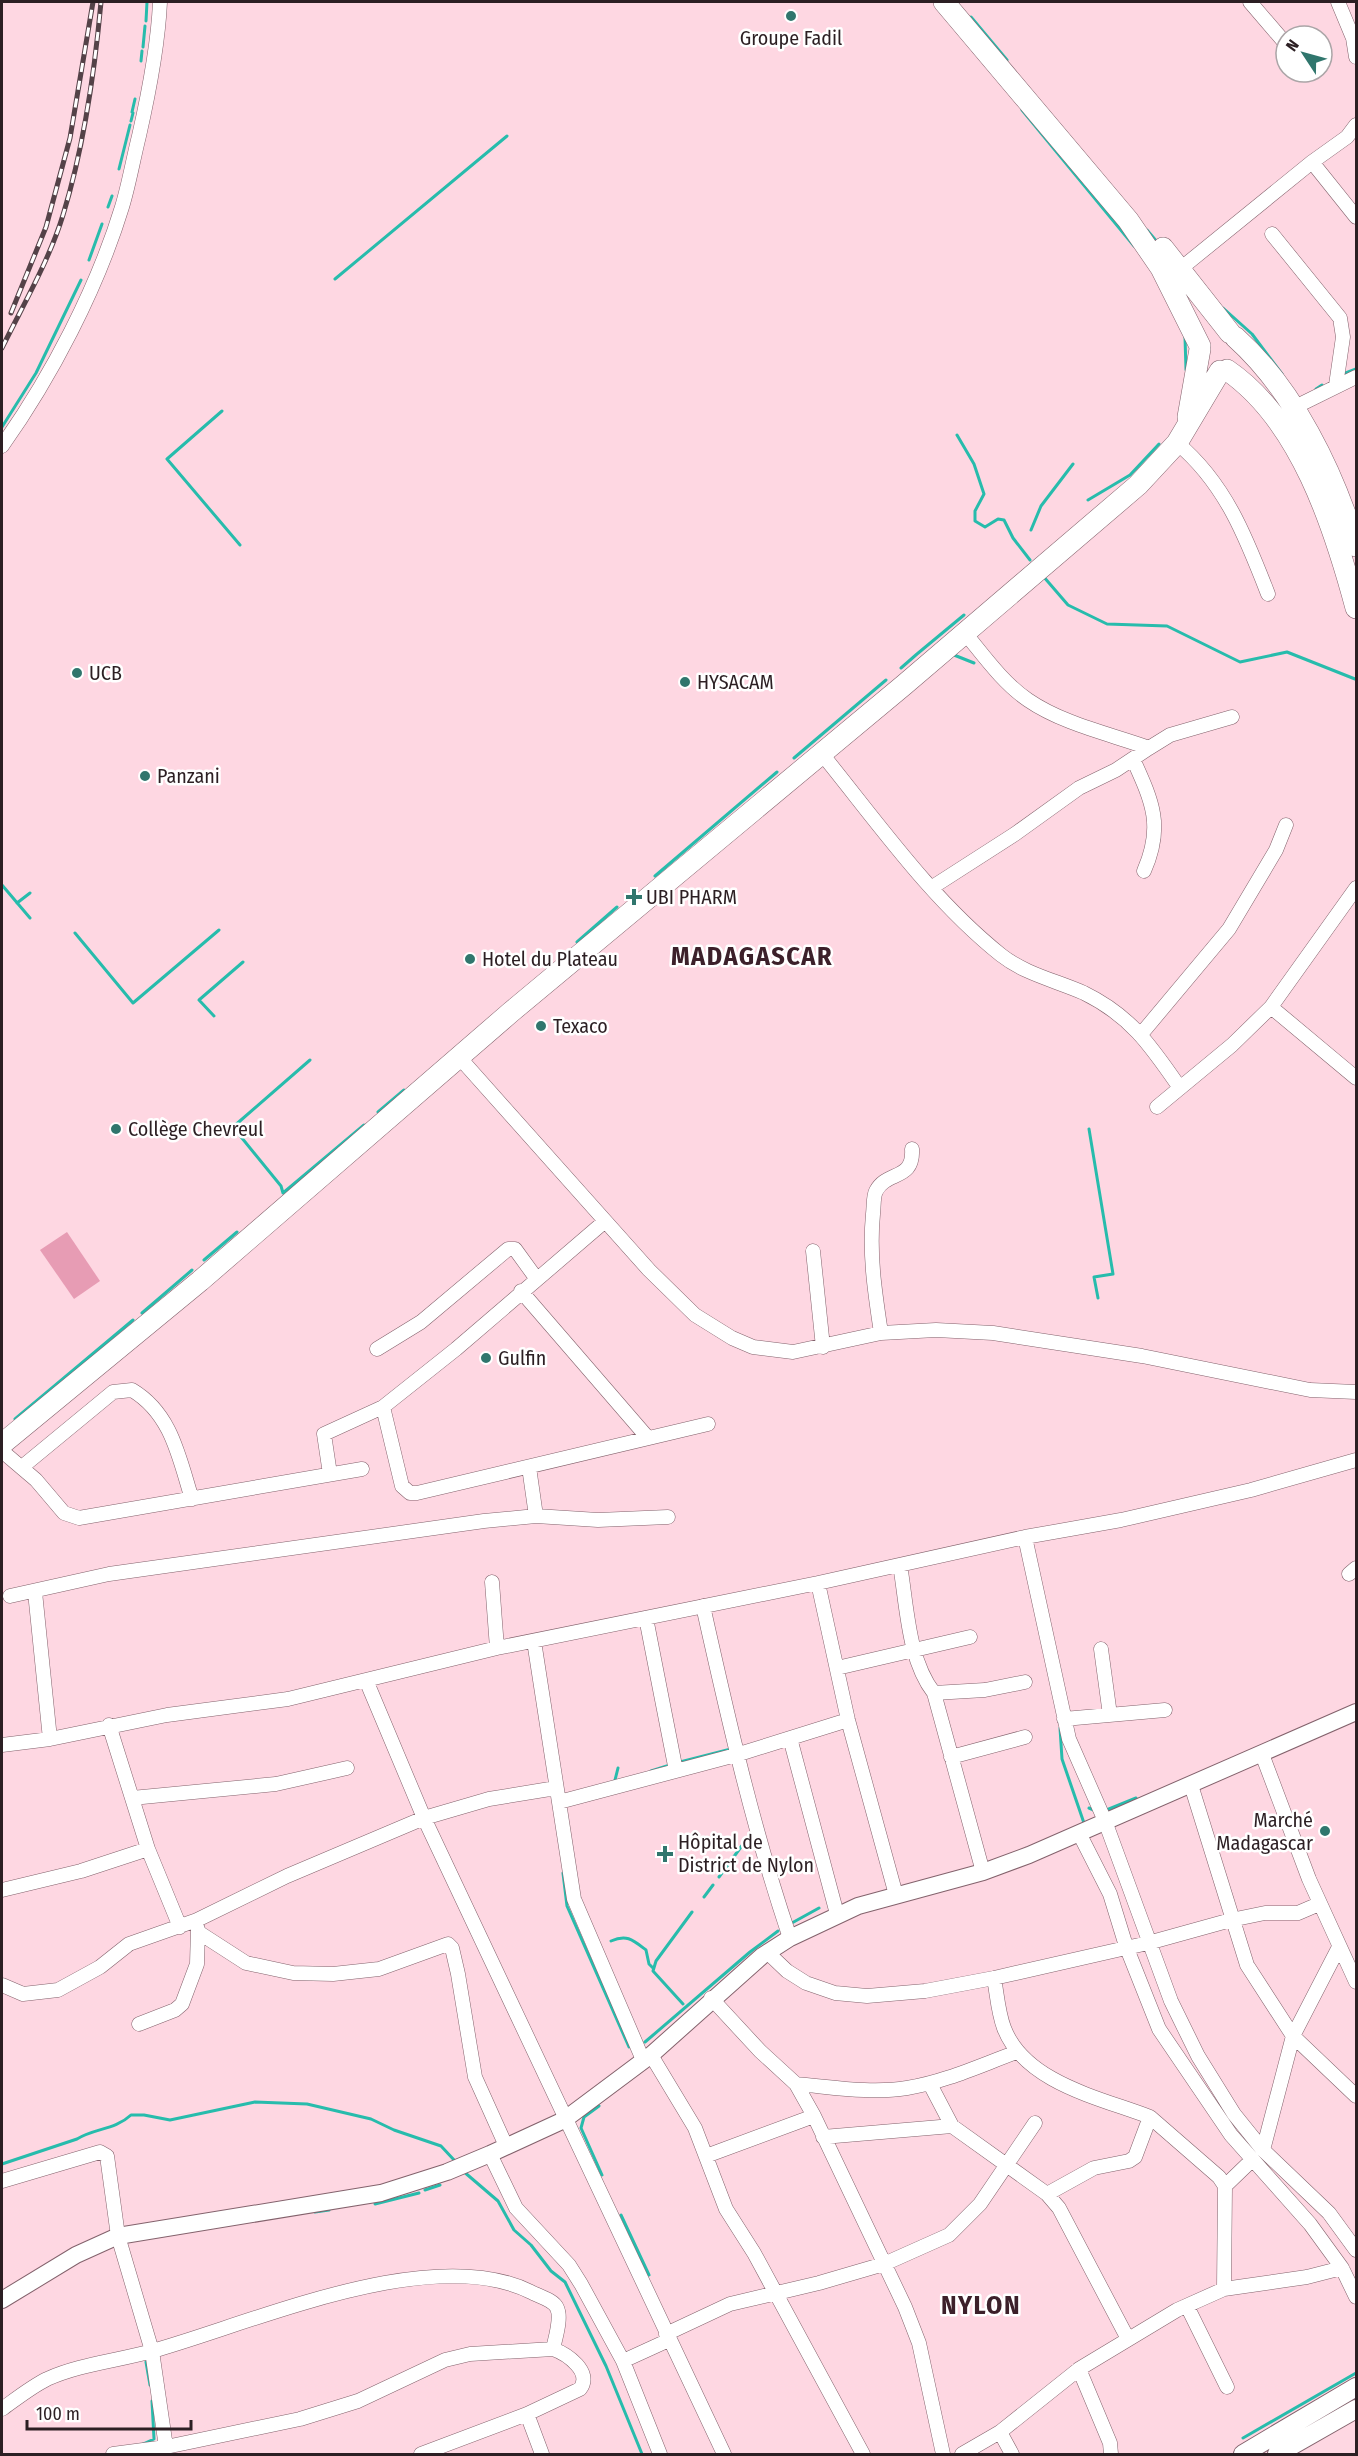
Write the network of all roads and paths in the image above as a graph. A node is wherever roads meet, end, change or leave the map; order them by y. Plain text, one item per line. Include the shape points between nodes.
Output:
1 (160, 2) edge
2 (944, 2) edge
3 (962, 2) edge
4 (1251, 2) edge
5 (1338, 2) edge
6 (973, 25) junction
7 (1274, 30) edge
8 (1355, 36) edge
9 (1356, 57) edge
10 (1356, 125) edge
11 (1312, 162) junction
12 (1094, 168) junction
13 (1356, 217) edge
14 (1272, 234) dead end
15 (1179, 270) junction
16 (1232, 335) junction
17 (1200, 347) junction
18 (1223, 371) junction
19 (1356, 377) edge
20 (1336, 385) junction
21 (1293, 408) junction
22 (1182, 435) junction
23 (2, 446) edge
24 (1304, 446) junction
25 (1356, 540) edge
26 (1268, 594) dead end
27 (1356, 608) edge
28 (965, 633) junction
29 (1232, 717) dead end
30 (1149, 748) junction
31 (822, 754) junction
32 (1133, 759) junction
33 (1286, 825) dead end
34 (1144, 871) dead end
35 (931, 888) junction
36 (1356, 888) edge
37 (1271, 1007) junction
38 (1142, 1033) junction
39 (459, 1057) junction
40 (1356, 1078) edge
41 (1180, 1088) junction
42 (1157, 1107) dead end
43 (912, 1149) dead end
44 (604, 1222) junction
45 (813, 1251) dead end
46 (536, 1278) junction
47 (521, 1291) junction
48 (881, 1333) junction
49 (823, 1347) junction
50 (377, 1349) dead end
51 (1356, 1392) edge
52 (383, 1407) junction
53 (708, 1424) dead end
54 (648, 1438) junction
55 (10, 1455) edge
56 (1356, 1460) edge
57 (530, 1467) junction
58 (362, 1469) dead end
59 (330, 1474) junction
60 (192, 1500) junction
61 (536, 1516) junction
62 (668, 1517) dead end
63 (1025, 1537) junction
64 (900, 1565) junction
65 (492, 1582) dead end
66 (818, 1583) junction
67 (35, 1592) junction
68 (10, 1596) dead end
69 (703, 1606) junction
70 (645, 1618) junction
71 (970, 1637) dead end
72 (534, 1641) junction
73 (497, 1648) junction
74 (1101, 1649) dead end
75 (915, 1650) junction
76 (837, 1668) junction
77 (366, 1680) junction
78 (1025, 1682) dead end
79 (934, 1694) junction
80 (1165, 1710) dead end
81 (1356, 1712) edge
82 (1110, 1715) junction
83 (1064, 1719) junction
84 (848, 1720) junction
85 (109, 1725) junction
86 (1025, 1737) dead end
87 (790, 1738) junction
88 (50, 1739) junction
89 (2, 1745) edge
90 (1262, 1754) junction
91 (736, 1755) junction
92 (951, 1756) junction
93 (347, 1768) dead end
94 (675, 1771) junction
95 (1191, 1785) junction
96 (556, 1788) junction
97 (132, 1798) junction
98 (560, 1802) junction
99 (424, 1818) junction
100 (1089, 1828) junction
101 (148, 1849) junction
102 (983, 1872) junction
103 (2, 1890) edge
104 (896, 1895) junction
105 (1319, 1904) junction
106 (837, 1914) junction
107 (1232, 1920) junction
108 (197, 1926) junction
109 (180, 1927) junction
110 (790, 1938) junction
111 (1135, 1944) junction
112 (1339, 1947) junction
113 (767, 1952) junction
114 (994, 1978) junction
115 (1356, 1982) edge
116 (2, 1985) edge
117 (711, 1998) junction
118 (139, 2024) dead end
119 (1293, 2036) junction
120 (1017, 2052) junction
121 (647, 2057) junction
122 (796, 2084) junction
123 (930, 2084) junction
124 (1356, 2096) edge
125 (814, 2116) junction
126 (1150, 2117) junction
127 (564, 2120) junction
128 (1035, 2123) dead end
129 (952, 2127) junction
130 (823, 2137) junction
131 (506, 2146) junction
132 (1263, 2150) junction
133 (486, 2155) junction
134 (706, 2156) junction
135 (1252, 2160) junction
136 (1006, 2164) junction
137 (2, 2181) edge
138 (1224, 2186) junction
139 (1047, 2194) junction
140 (118, 2236) junction
141 (1356, 2250) edge
142 (884, 2264) junction
143 (1342, 2268) junction
144 (1224, 2289) junction
145 (775, 2295) junction
146 (1356, 2297) edge
147 (2, 2300) edge
148 (1187, 2306) junction
149 (668, 2337) junction
150 (1128, 2339) junction
151 (553, 2349) junction
152 (152, 2351) junction
153 (623, 2361) junction
154 (1079, 2369) junction
155 (1227, 2387) dead end
156 (1356, 2387) edge
157 (2, 2409) edge
158 (1356, 2409) edge
159 (527, 2414) junction
160 (1000, 2432) junction
161 (166, 2451) edge
162 (113, 2454) edge
163 (421, 2454) edge
164 (542, 2454) edge
165 (660, 2454) edge
166 (724, 2454) edge
167 (863, 2454) edge
168 (943, 2454) edge
169 (962, 2454) edge
170 (1012, 2454) edge
171 (1111, 2454) edge
172 (1243, 2454) edge
173 (1277, 2454) edge

1 - 23 street via 155,55 122,207 99,269 61,348
2 - 6 main road
3 - 6 main road
4 - 7 street
5 - 8 street
6 - 12 main road
8 - 9 street
10 - 11 street via 1347,137
11 - 13 street
11 - 15 street
12 - 15 main road
12 - 17 main road via 1161,268
14 - 20 street via 1340,318 1343,337
15 - 16 main road
16 - 17 main road via 1212,332
16 - 18 main road via 1240,356 1233,367
16 - 21 main road via 1267,369
17 - 18 main road via 1203,362 1213,370
17 - 22 main road
18 - 22 main road
18 - 24 main road via 1253,390
19 - 20 street
20 - 21 street
21 - 24 main road
22 - 26 street via 1193,457 1228,502
22 - 28 main road via 1138,485
24 - 25 main road
24 - 27 main road
28 - 30 street via 1026,699 1047,711
28 - 31 main road
29 - 30 street via 1170,735
30 - 32 street
31 - 35 street
31 - 39 main road
32 - 34 street via 1156,824 1153,848
32 - 35 street via 1079,788
33 - 38 street via 1276,850 1229,929
35 - 38 street via 1003,957 1102,1002
36 - 37 street
37 - 40 street
37 - 41 street
38 - 41 street
39 - 44 street
39 - 55 main road via 200,1281
41 - 42 street
43 - 48 street via 909,1168 880,1186 875,1195 870,1255
44 - 46 street
44 - 49 street via 687,1308 712,1327 753,1347 774,1351
45 - 49 street
46 - 47 street
46 - 50 street via 515,1249 508,1249 421,1322
47 - 52 street
47 - 54 street
48 - 49 street
48 - 51 street via 993,1333 1142,1356 1310,1390
52 - 57 street via 402,1486 410,1493
52 - 59 street via 323,1436
53 - 54 street
54 - 57 street
55 - 60 street via 71,1517
55 - 60 street via 113,1392 132,1390 170,1430
56 - 63 street via 1251,1490
57 - 61 street
58 - 59 street
59 - 60 street
61 - 62 street via 598,1520
61 - 67 street via 109,1574
63 - 64 street
63 - 83 street
64 - 66 street
64 - 75 street
65 - 73 street
66 - 69 street
66 - 76 street
67 - 68 street
67 - 88 street
69 - 70 street
69 - 91 street
70 - 72 street
70 - 94 street
71 - 75 street
72 - 73 street
72 - 96 street
73 - 77 street
74 - 82 street
75 - 76 street
75 - 79 street
76 - 84 street
77 - 85 street via 288,1699
77 - 99 street
78 - 79 street
79 - 92 street
80 - 82 street
81 - 90 street
82 - 83 street
83 - 100 street
84 - 87 street
84 - 104 street
85 - 88 street
85 - 97 street
86 - 92 street
87 - 91 street
87 - 106 street
88 - 89 street
90 - 95 street
90 - 105 street
91 - 94 street
91 - 110 street via 767,1872
92 - 102 street
93 - 97 street via 276,1784
94 - 98 street
95 - 100 street
95 - 107 street
96 - 98 street
96 - 99 street via 489,1799
97 - 101 street
98 - 121 street via 579,1915
99 - 108 street via 287,1876
99 - 127 street
100 - 102 street
100 - 111 street
100 - 111 street via 1110,1894
101 - 103 street via 81,1871
101 - 109 street
102 - 104 street
104 - 106 street
105 - 107 street via 1298,1913 1265,1913
105 - 112 street
106 - 110 street
107 - 111 street
107 - 119 street via 1247,1965
108 - 109 street
108 - 118 street via 197,1964 182,2004
108 - 131 street via 246,1963 293,1973 378,1969 448,1944 458,1974 475,2077
109 - 116 street via 129,1944 100,1967 58,1990 23,1994
110 - 113 street
111 - 114 street
111 - 132 street via 1234,2114
111 - 135 street via 1159,2029
112 - 115 street
112 - 119 street
113 - 114 street via 806,1983 835,1993 867,1996 925,1991
113 - 117 street
114 - 120 street via 1004,2028
117 - 121 street via 692,2021
117 - 122 street
119 - 124 street
119 - 132 street
120 - 123 street
120 - 126 street via 1061,2082
121 - 127 street
121 - 134 street via 682,2103
122 - 123 street via 881,2090
122 - 125 street
123 - 129 street
125 - 130 street
125 - 134 street
126 - 138 street via 1219,2177
126 - 139 street via 1135,2157 1094,2168
127 - 131 street
127 - 149 street
128 - 136 street
129 - 130 street
129 - 136 street
130 - 142 street
131 - 133 street
132 - 141 street via 1329,2213
133 - 140 street via 381,2193
133 - 153 street via 516,2208 575,2274
134 - 145 street via 726,2209
135 - 138 street
135 - 143 street via 1310,2224
136 - 139 street
136 - 142 street via 964,2222 934,2243
137 - 140 street via 104,2152 110,2166
138 - 144 street
139 - 150 street via 1070,2224
140 - 147 street via 76,2255
140 - 152 street
142 - 145 street
142 - 168 street via 919,2343
143 - 144 street
143 - 146 street
144 - 148 street
145 - 149 street via 730,2304
145 - 167 street
148 - 150 street
148 - 155 street
149 - 153 street
149 - 166 street
150 - 154 street
151 - 152 street via 558,2312 553,2303 488,2277 451,2274 378,2285 299,2304
151 - 159 street via 580,2368 583,2385
151 - 161 street via 470,2354 445,2360 358,2401
152 - 157 street via 72,2369
152 - 161 street
153 - 165 street
154 - 160 street
154 - 171 street
156 - 172 main road
158 - 173 main road
159 - 163 street
159 - 164 street
160 - 169 street
160 - 170 street
161 - 162 street

